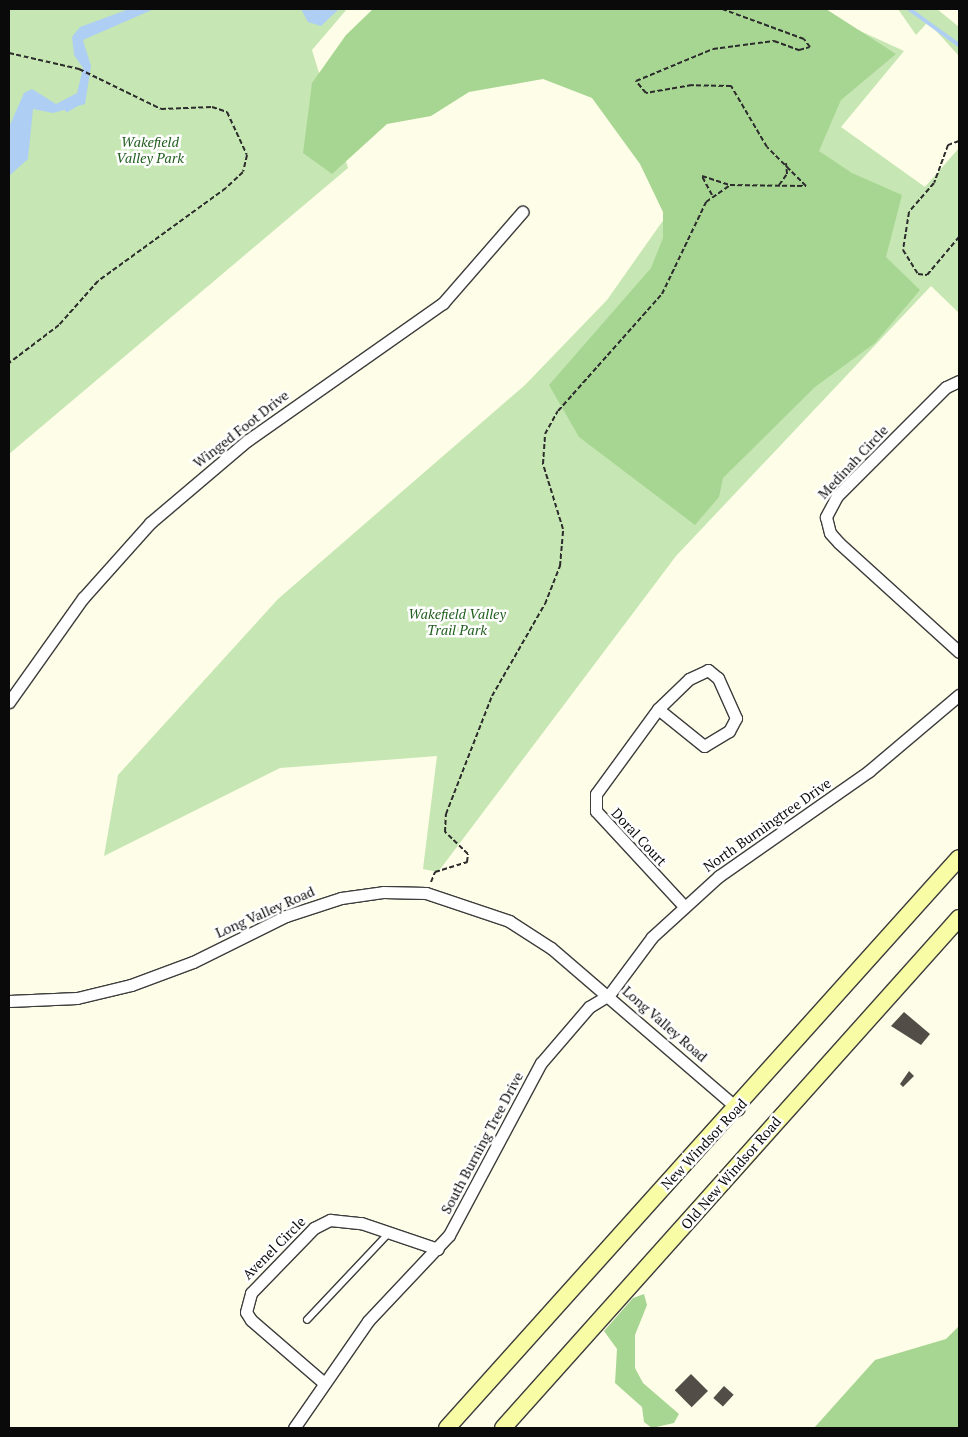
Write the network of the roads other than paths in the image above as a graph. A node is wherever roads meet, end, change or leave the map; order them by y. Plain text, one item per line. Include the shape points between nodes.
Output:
1 (522, 212) dead end
2 (959, 381) edge
3 (959, 652) edge
4 (959, 695) edge
5 (9, 702) edge
6 (658, 709) junction
7 (959, 858) edge
8 (684, 906) junction
9 (959, 918) edge
10 (609, 995) junction
11 (9, 1002) edge
12 (738, 1109) junction
13 (390, 1231) junction
14 (438, 1249) junction
15 (307, 1320) dead end
16 (324, 1383) junction
17 (294, 1428) edge
18 (447, 1428) edge
19 (503, 1428) edge

1 - 5 street, Winged Foot Drive via 443,303 248,440 150,523 83,598
2 - 3 street, Medinah Circle via 946,388 838,496 826,517 830,533 839,543
4 - 8 street, North Burningtree Drive via 869,771 742,858
6 - 6 street, Doral Court via 689,679 708,670 718,678 735,722 717,741 704,746
6 - 8 street, Doral Court via 596,794 596,811
7 - 12 main road, New Windsor Road via 832,994
8 - 10 street, North Burningtree Drive via 652,937
9 - 19 main road, Old New Windsor Road
10 - 11 street, Long Valley Road via 570,962 509,921 426,893 383,892 341,898 286,916 193,962 131,985 77,998
10 - 12 street, Long Valley Road
10 - 14 street, South Burning Tree Drive via 589,1007 541,1063 474,1194
12 - 18 main road, New Windsor Road via 622,1230
13 - 14 street, Avenel Circle
13 - 15 lane
13 - 16 street, Avenel Circle via 341,1220 323,1222 251,1293 246,1312 251,1320
14 - 16 street, South Burning Tree Drive via 368,1321
16 - 17 street, South Burning Tree Drive

